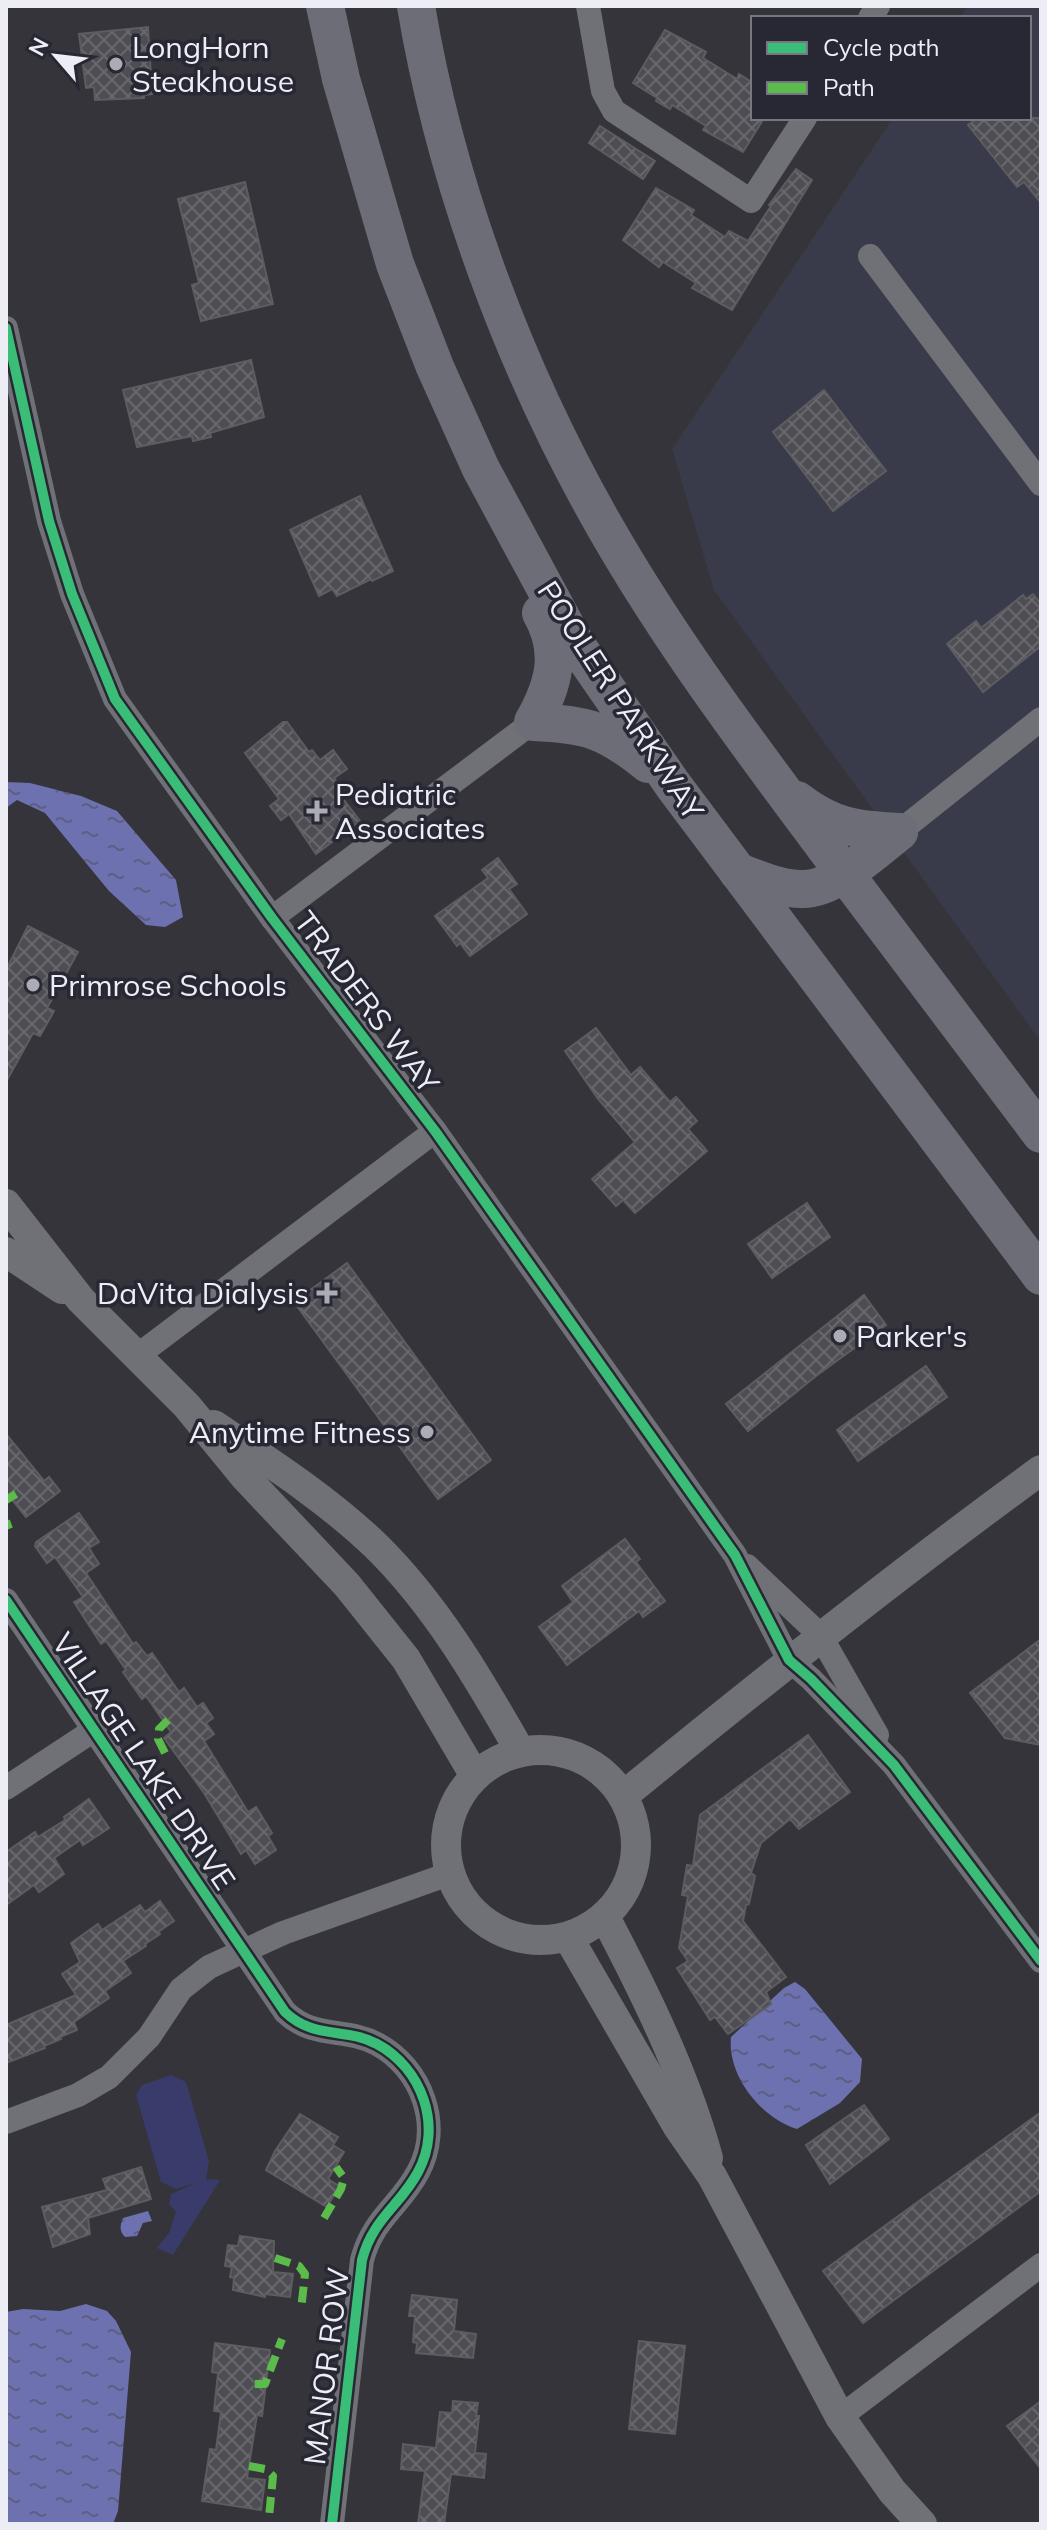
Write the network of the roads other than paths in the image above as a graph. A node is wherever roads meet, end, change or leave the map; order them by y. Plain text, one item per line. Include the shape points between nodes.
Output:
1 (325, 6) edge
2 (416, 6) edge
3 (588, 6) edge
4 (804, 120) edge
5 (870, 256) dead end
6 (6, 328) edge
7 (1041, 484) edge
8 (491, 489) junction
9 (1041, 719) edge
10 (533, 722) junction
11 (673, 785) junction
12 (780, 787) junction
13 (899, 832) junction
14 (738, 872) junction
15 (846, 874) junction
16 (272, 918) junction
17 (899, 945) junction
18 (435, 1131) junction
19 (1041, 1134) edge
20 (6, 1204) edge
21 (6, 1252) edge
22 (1041, 1276) edge
23 (81, 1300) junction
24 (137, 1356) junction
25 (187, 1406) junction
26 (1041, 1470) edge
27 (735, 1555) junction
28 (6, 1600) edge
29 (820, 1635) junction
30 (789, 1660) junction
31 (94, 1730) junction
32 (520, 1751) junction
33 (894, 1765) junction
34 (475, 1776) junction
35 (6, 1788) edge
36 (623, 1796) junction
37 (449, 1874) junction
38 (605, 1917) junction
39 (568, 1937) junction
40 (243, 1950) junction
41 (1041, 1961) edge
42 (6, 2122) edge
43 (712, 2176) junction
44 (1041, 2265) edge
45 (840, 2417) junction
46 (332, 2524) edge
47 (922, 2524) edge

1 - 8 main road, POOLER PARKWAY via 395,264
2 - 12 main road via 469,219 551,426 662,622
3 - 4 street via 603,91 614,111 751,201
5 - 7 street
6 - 16 street, TRADERS WAY via 49,521 115,699
8 - 10 main road via 502,542 549,626 556,658 552,685
8 - 11 main road, POOLER PARKWAY via 575,643
9 - 13 street
10 - 11 main road via 592,728 629,749
10 - 16 street
11 - 14 main road, POOLER PARKWAY
12 - 13 main road via 835,824
12 - 15 main road
13 - 15 main road
13 - 17 main road via 882,880
14 - 15 main road via 807,890
14 - 22 main road, POOLER PARKWAY
15 - 17 main road
16 - 18 street, TRADERS WAY
17 - 19 main road
18 - 24 street
18 - 27 street, TRADERS WAY
20 - 23 street
21 - 23 street
23 - 24 street
24 - 25 street
25 - 32 street via 314,1492 377,1547 439,1620
25 - 34 street via 406,1659
26 - 29 street
27 - 29 street, TRADERS WAY
27 - 30 street, TRADERS WAY
28 - 31 street, VILLAGE LAKE DRIVE
29 - 30 street
29 - 33 street, TRADERS WAY
30 - 33 street
30 - 36 street
31 - 35 street
31 - 40 street, VILLAGE LAKE DRIVE
32 - 34 street
32 - 36 street via 550,1750 579,1757 604,1773
33 - 41 street
34 - 37 street via 448,1821
36 - 38 street via 635,1827 636,1859 625,1891
37 - 39 street via 459,1897 495,1930 519,1939
37 - 40 street
38 - 39 street
38 - 43 street via 696,2115
39 - 43 street
40 - 42 street via 188,1982 149,2037 109,2077 78,2095
40 - 46 street, MANOR ROW via 291,2018 386,2049 418,2084 427,2111 429,2136 419,2171 379,2221 362,2260
43 - 45 street
44 - 45 street
45 - 47 street

